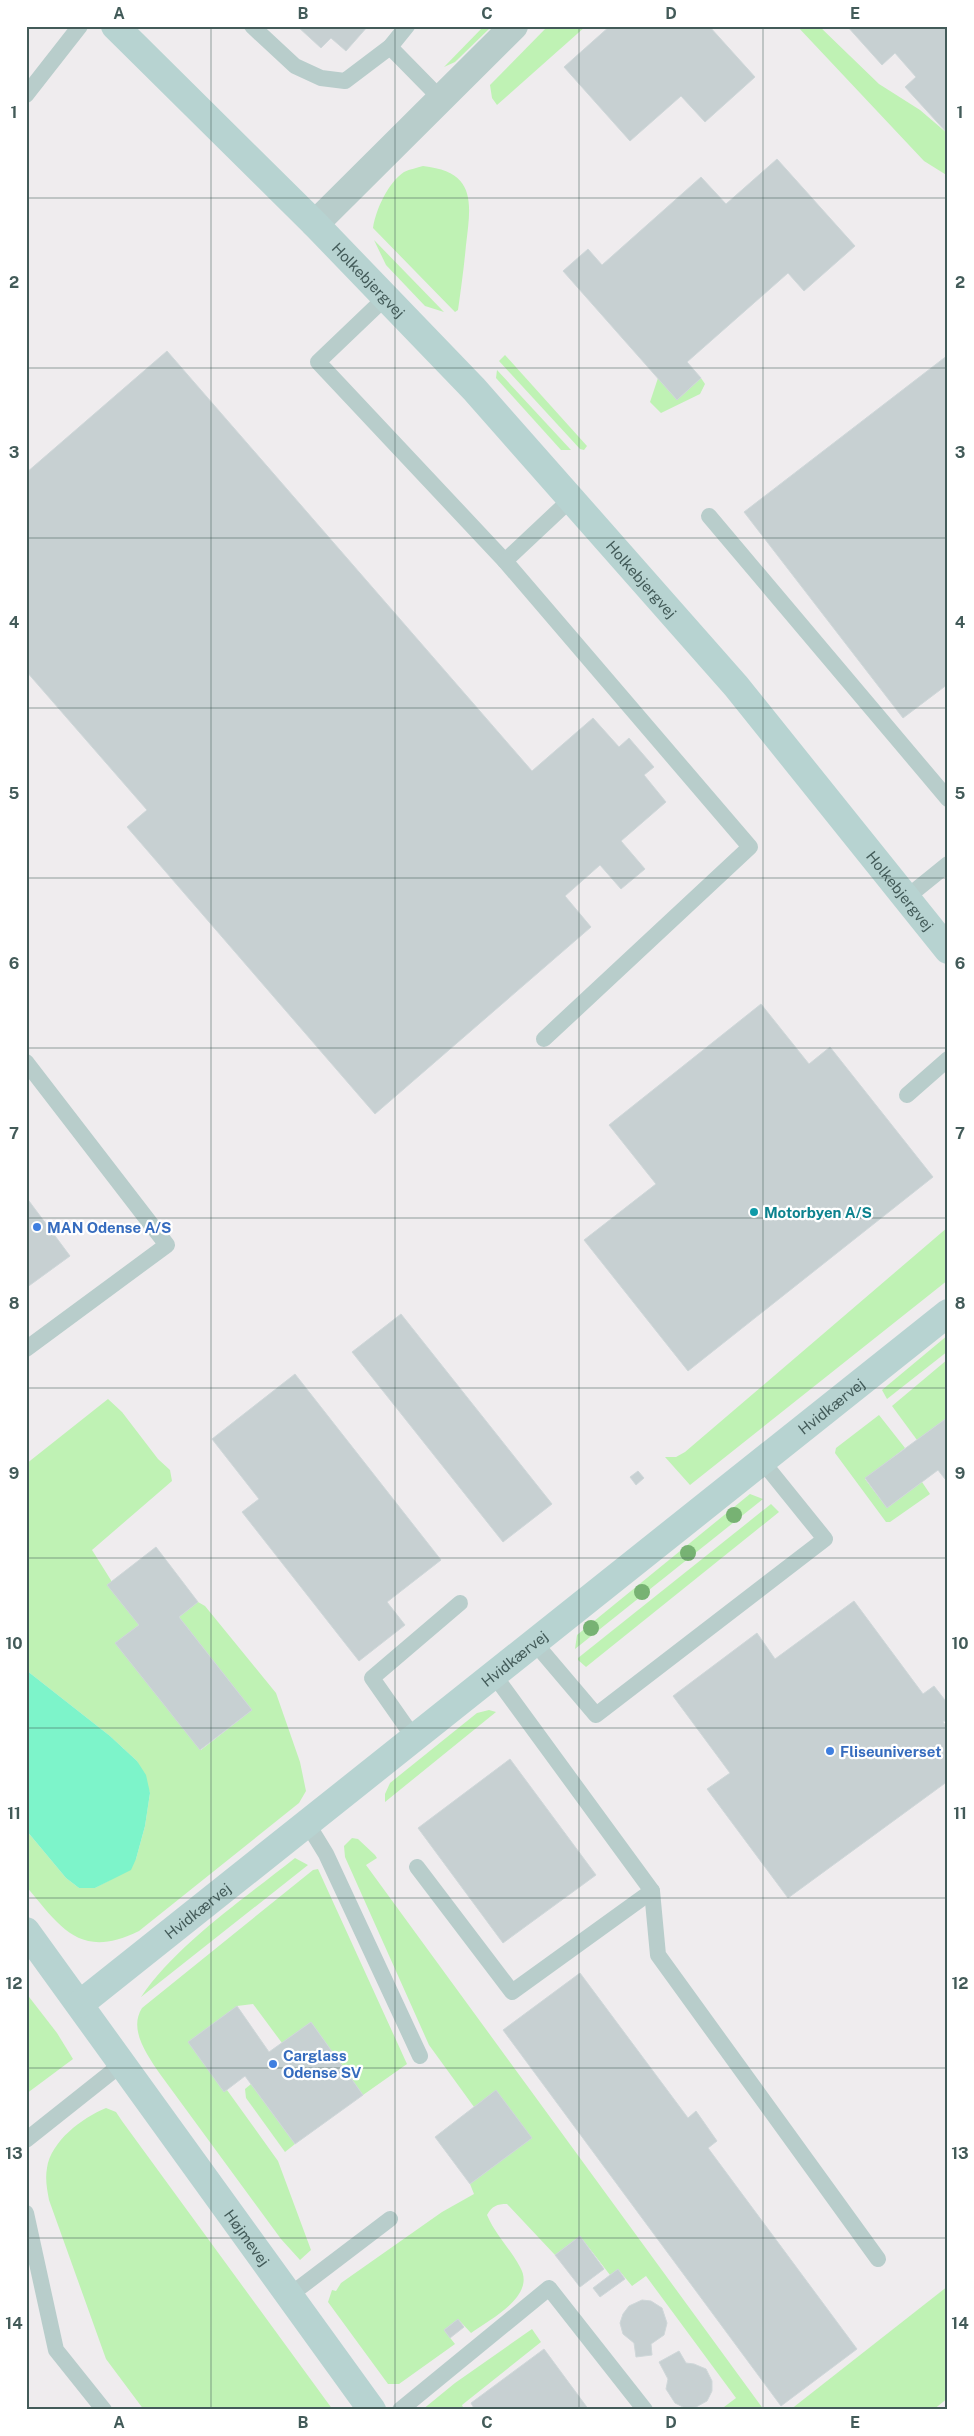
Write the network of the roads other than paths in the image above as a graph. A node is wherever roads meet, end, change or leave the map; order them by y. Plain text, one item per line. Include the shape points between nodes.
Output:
1 (80, 26) edge
2 (115, 26) edge
3 (252, 26) edge
4 (407, 26) edge
5 (514, 26) edge
6 (390, 47) junction
7 (26, 95) edge
8 (441, 99) junction
9 (315, 224) junction
10 (385, 298) junction
11 (571, 499) junction
12 (709, 516) dead end
13 (505, 561) junction
14 (947, 796) edge
15 (948, 864) edge
16 (906, 898) junction
17 (948, 950) edge
18 (544, 1039) dead end
19 (948, 1059) edge
20 (26, 1062) edge
21 (907, 1095) dead end
22 (948, 1313) edge
23 (26, 1349) edge
24 (762, 1461) junction
25 (460, 1603) dead end
26 (534, 1642) junction
27 (494, 1675) junction
28 (414, 1738) junction
29 (307, 1823) junction
30 (417, 1867) dead end
31 (652, 1891) junction
32 (26, 1930) edge
33 (80, 2004) junction
34 (420, 2056) dead end
35 (123, 2063) junction
36 (26, 2140) edge
37 (26, 2214) edge
38 (390, 2219) dead end
39 (878, 2259) dead end
40 (290, 2295) junction
41 (104, 2410) edge
42 (372, 2410) edge
43 (400, 2410) edge
44 (645, 2410) edge

1 - 7 lane
2 - 9 street, Holkebjergvej
3 - 6 lane via 296,66 321,78 345,80
4 - 6 lane
5 - 8 street
6 - 8 lane
8 - 9 street
9 - 10 street, Holkebjergvej
10 - 11 street, Holkebjergvej via 474,389
10 - 13 lane via 318,362
11 - 13 lane
11 - 16 street, Holkebjergvej via 736,686
12 - 14 lane
13 - 18 lane via 750,847
15 - 16 lane
16 - 17 street, Holkebjergvej
19 - 21 lane
20 - 23 lane via 166,1245
22 - 24 street, Hvidkærvej
24 - 26 street, Hvidkærvej
24 - 26 lane via 824,1539 596,1715
25 - 28 lane via 372,1678
26 - 27 street, Hvidkærvej
27 - 28 street, Hvidkærvej
27 - 31 lane
28 - 29 street, Hvidkærvej
29 - 33 street, Hvidkærvej
29 - 34 lane via 326,1854
30 - 31 lane via 512,1992
31 - 39 lane via 658,1955
32 - 33 street, Højmevej
33 - 35 street, Højmevej
35 - 36 lane
35 - 40 street, Højmevej
37 - 41 lane via 56,2350
38 - 40 lane
40 - 42 street, Højmevej
43 - 44 lane via 549,2288

